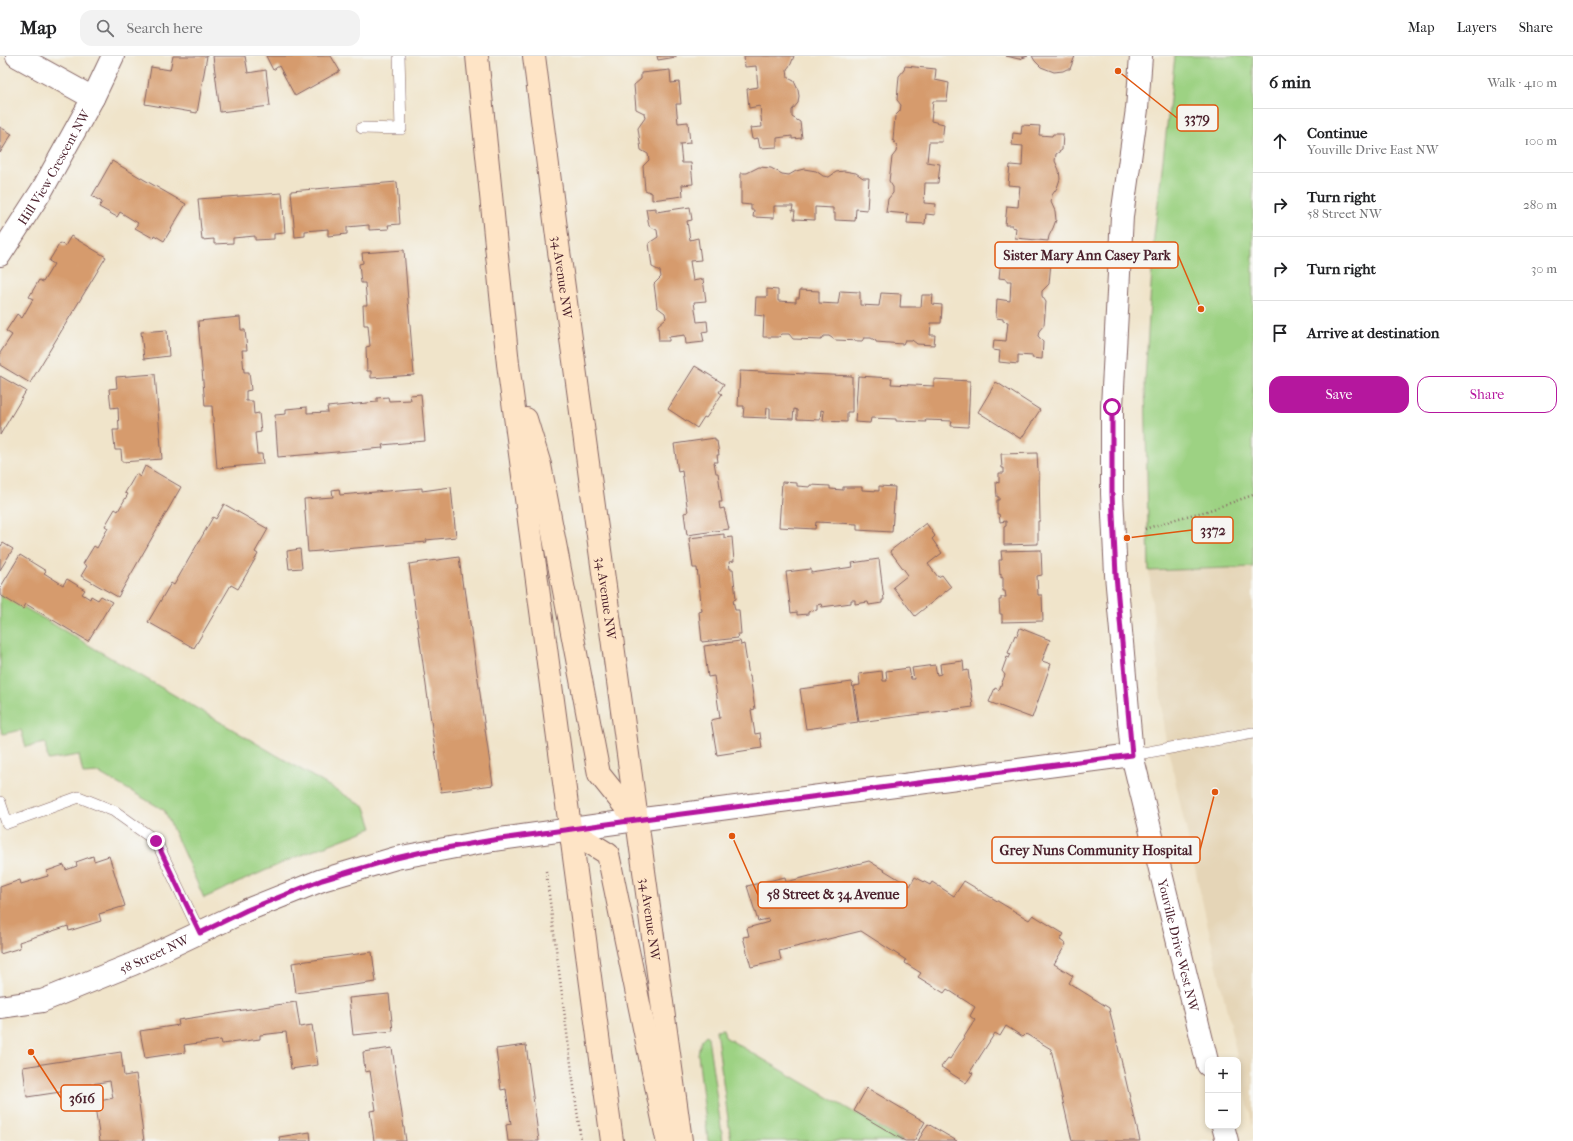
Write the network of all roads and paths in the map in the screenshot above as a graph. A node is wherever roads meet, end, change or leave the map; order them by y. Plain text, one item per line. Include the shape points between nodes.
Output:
1 (17, 56) edge
2 (113, 56) edge
3 (399, 56) edge
4 (477, 56) edge
5 (534, 56) edge
6 (1141, 56) edge
7 (93, 98) junction
8 (362, 128) dead end
9 (0, 255) edge
10 (508, 364) junction
11 (1253, 495) edge
12 (1145, 529) dead end
13 (1253, 733) edge
14 (1132, 755) junction
15 (0, 802) edge
16 (636, 820) junction
17 (569, 830) junction
18 (546, 871) dead end
19 (200, 933) junction
20 (0, 1007) edge
21 (1206, 1057) edge
22 (1224, 1129) edge
23 (581, 1141) edge
24 (612, 1141) edge
25 (668, 1141) edge
26 (681, 1141) edge
27 (1227, 1141) edge

1 - 7 street, Hill View Crescent NW
2 - 7 street, Hill View Crescent NW
3 - 8 lane via 401,129
4 - 10 main road
5 - 16 main road, 34 Avenue NW
6 - 14 street, Youville Drive West NW via 1137,109 1122,216 1112,407 1112,494 1116,575
7 - 9 street, Hill View Crescent NW via 42,190
10 - 16 main road via 540,465 599,774
10 - 17 main road
11 - 12 path
13 - 14 lane
14 - 16 street, 58 Street NW
14 - 21 street, Youville Drive West NW
15 - 19 lane via 7,823 79,797 114,811 156,841
16 - 17 street, 58 Street NW
16 - 26 main road, 34 Avenue NW
17 - 19 street, 58 Street NW via 493,840 396,858 322,880 247,910
17 - 24 main road
17 - 25 main road via 608,854
18 - 23 path
19 - 20 street, 58 Street NW via 42,1001
22 - 27 street

